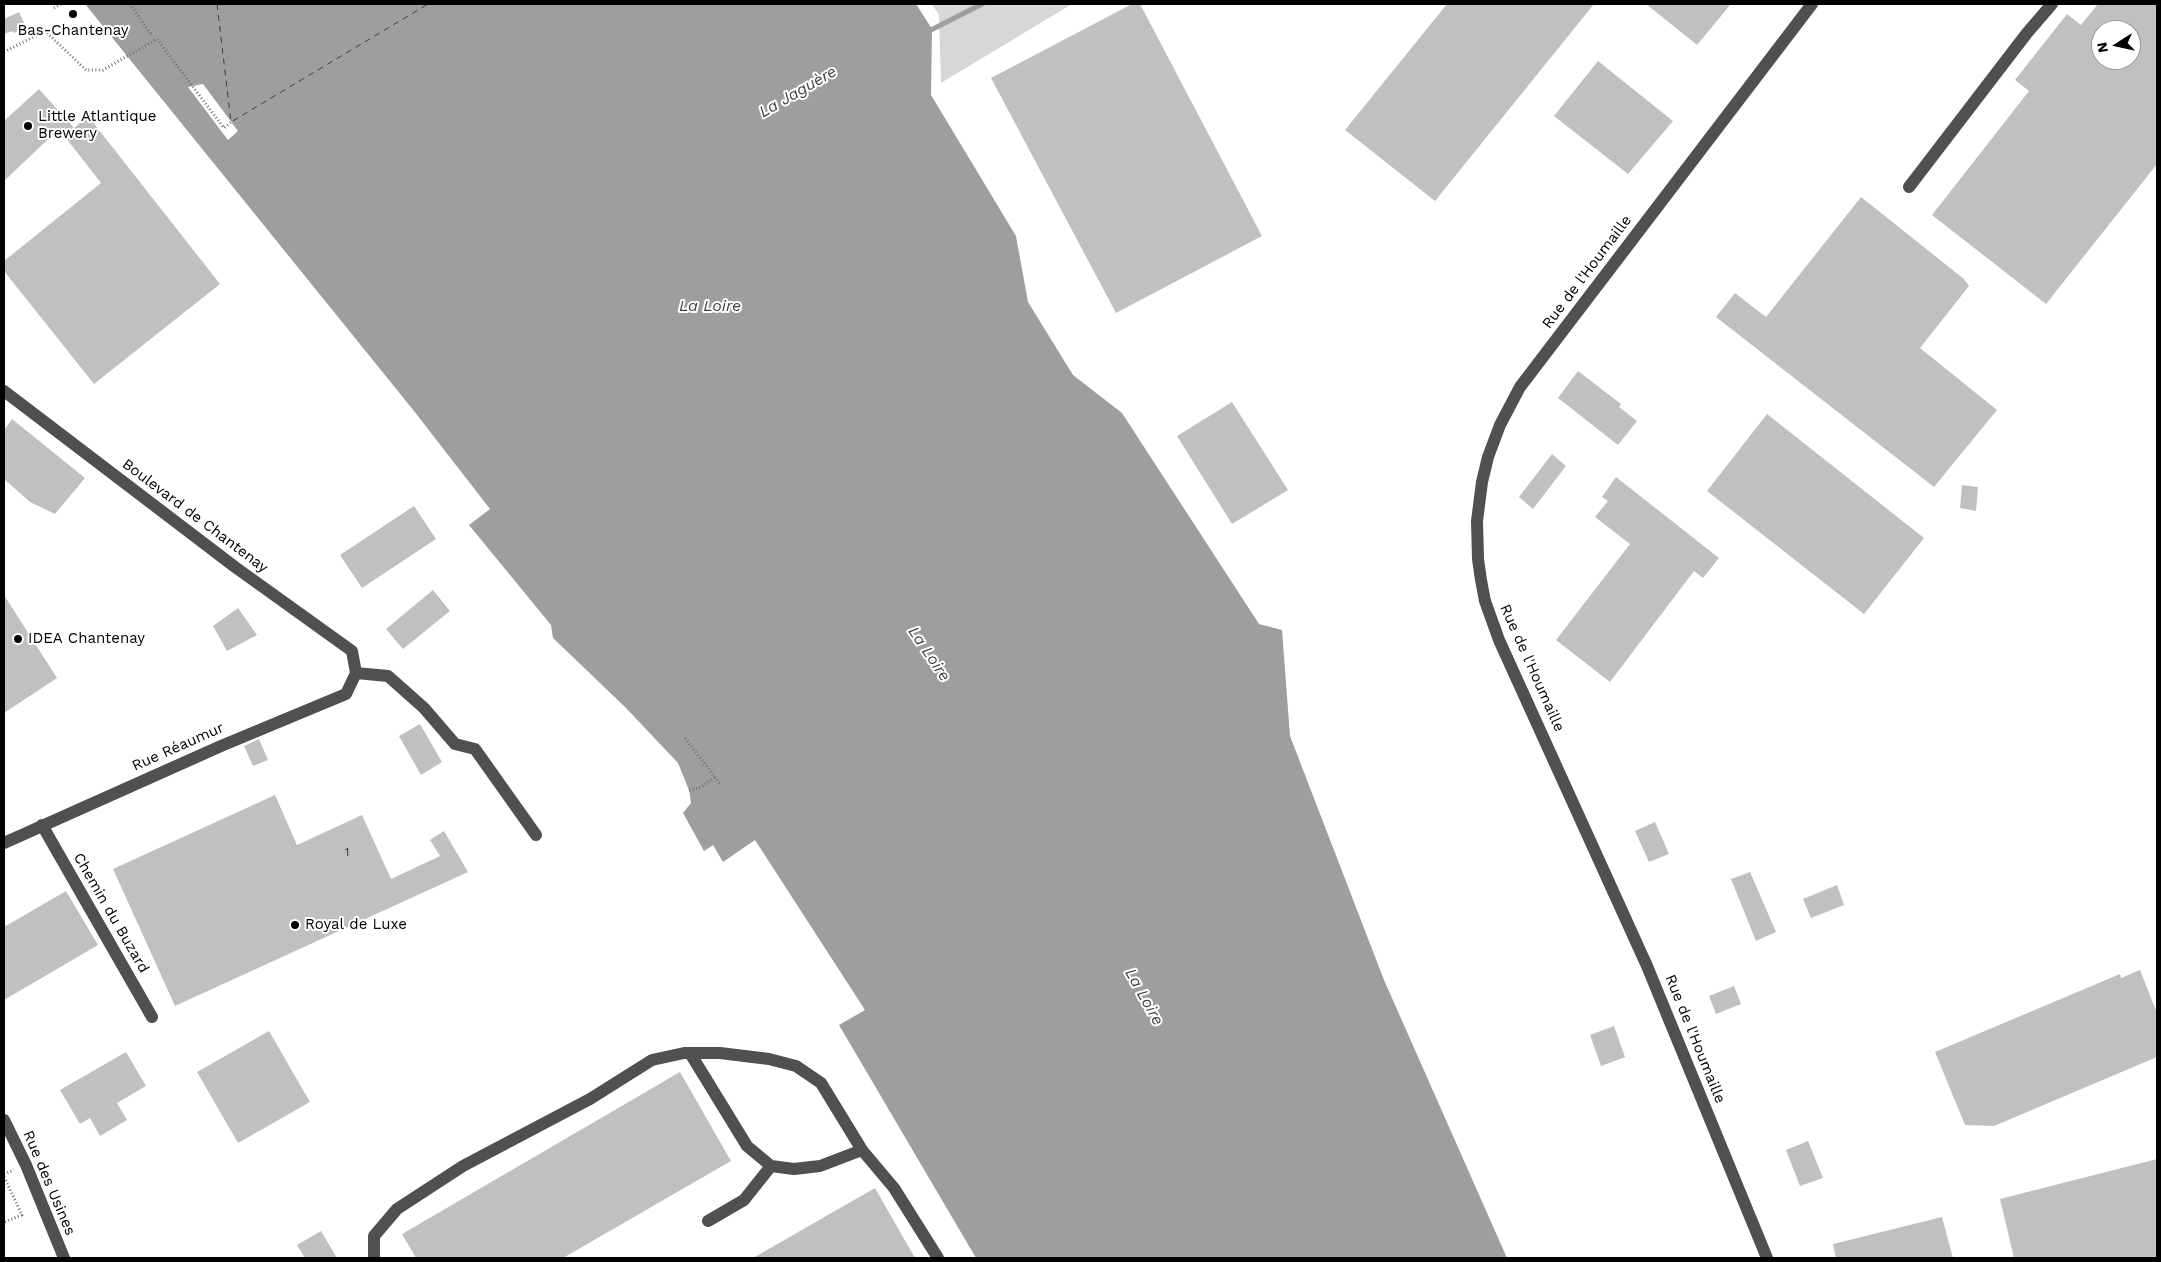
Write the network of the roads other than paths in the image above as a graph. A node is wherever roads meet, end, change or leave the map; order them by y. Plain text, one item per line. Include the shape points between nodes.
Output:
1 (1812, 4) edge
2 (2052, 4) edge
3 (1909, 187) dead end
4 (4, 391) edge
5 (356, 673) junction
6 (42, 825) junction
7 (536, 835) dead end
8 (4, 843) edge
9 (152, 1017) dead end
10 (690, 1053) junction
11 (4, 1120) edge
12 (862, 1150) junction
13 (770, 1166) junction
14 (708, 1221) dead end
15 (64, 1258) edge
16 (374, 1258) edge
17 (938, 1258) edge
18 (1767, 1258) edge

1 - 18 street, Rue de l'Houmaille via 1517,392 1488,457 1477,521 1481,580 1499,640 1647,966
2 - 3 street
4 - 5 street, Boulevard de Chantenay via 235,567 352,651
5 - 6 street, Rue Réaumur via 346,694
5 - 7 street via 388,676 424,708 455,744 475,749
6 - 8 street, Rue Réaumur
6 - 9 street, Chemin du Buzard
10 - 12 street via 769,1059 796,1066 821,1083
10 - 13 street via 746,1146
10 - 16 street via 652,1060 590,1099 463,1166 397,1209 374,1236
11 - 15 street, Rue des Usines
12 - 13 street via 820,1166 794,1169
12 - 17 street via 894,1188
13 - 14 street via 744,1200

